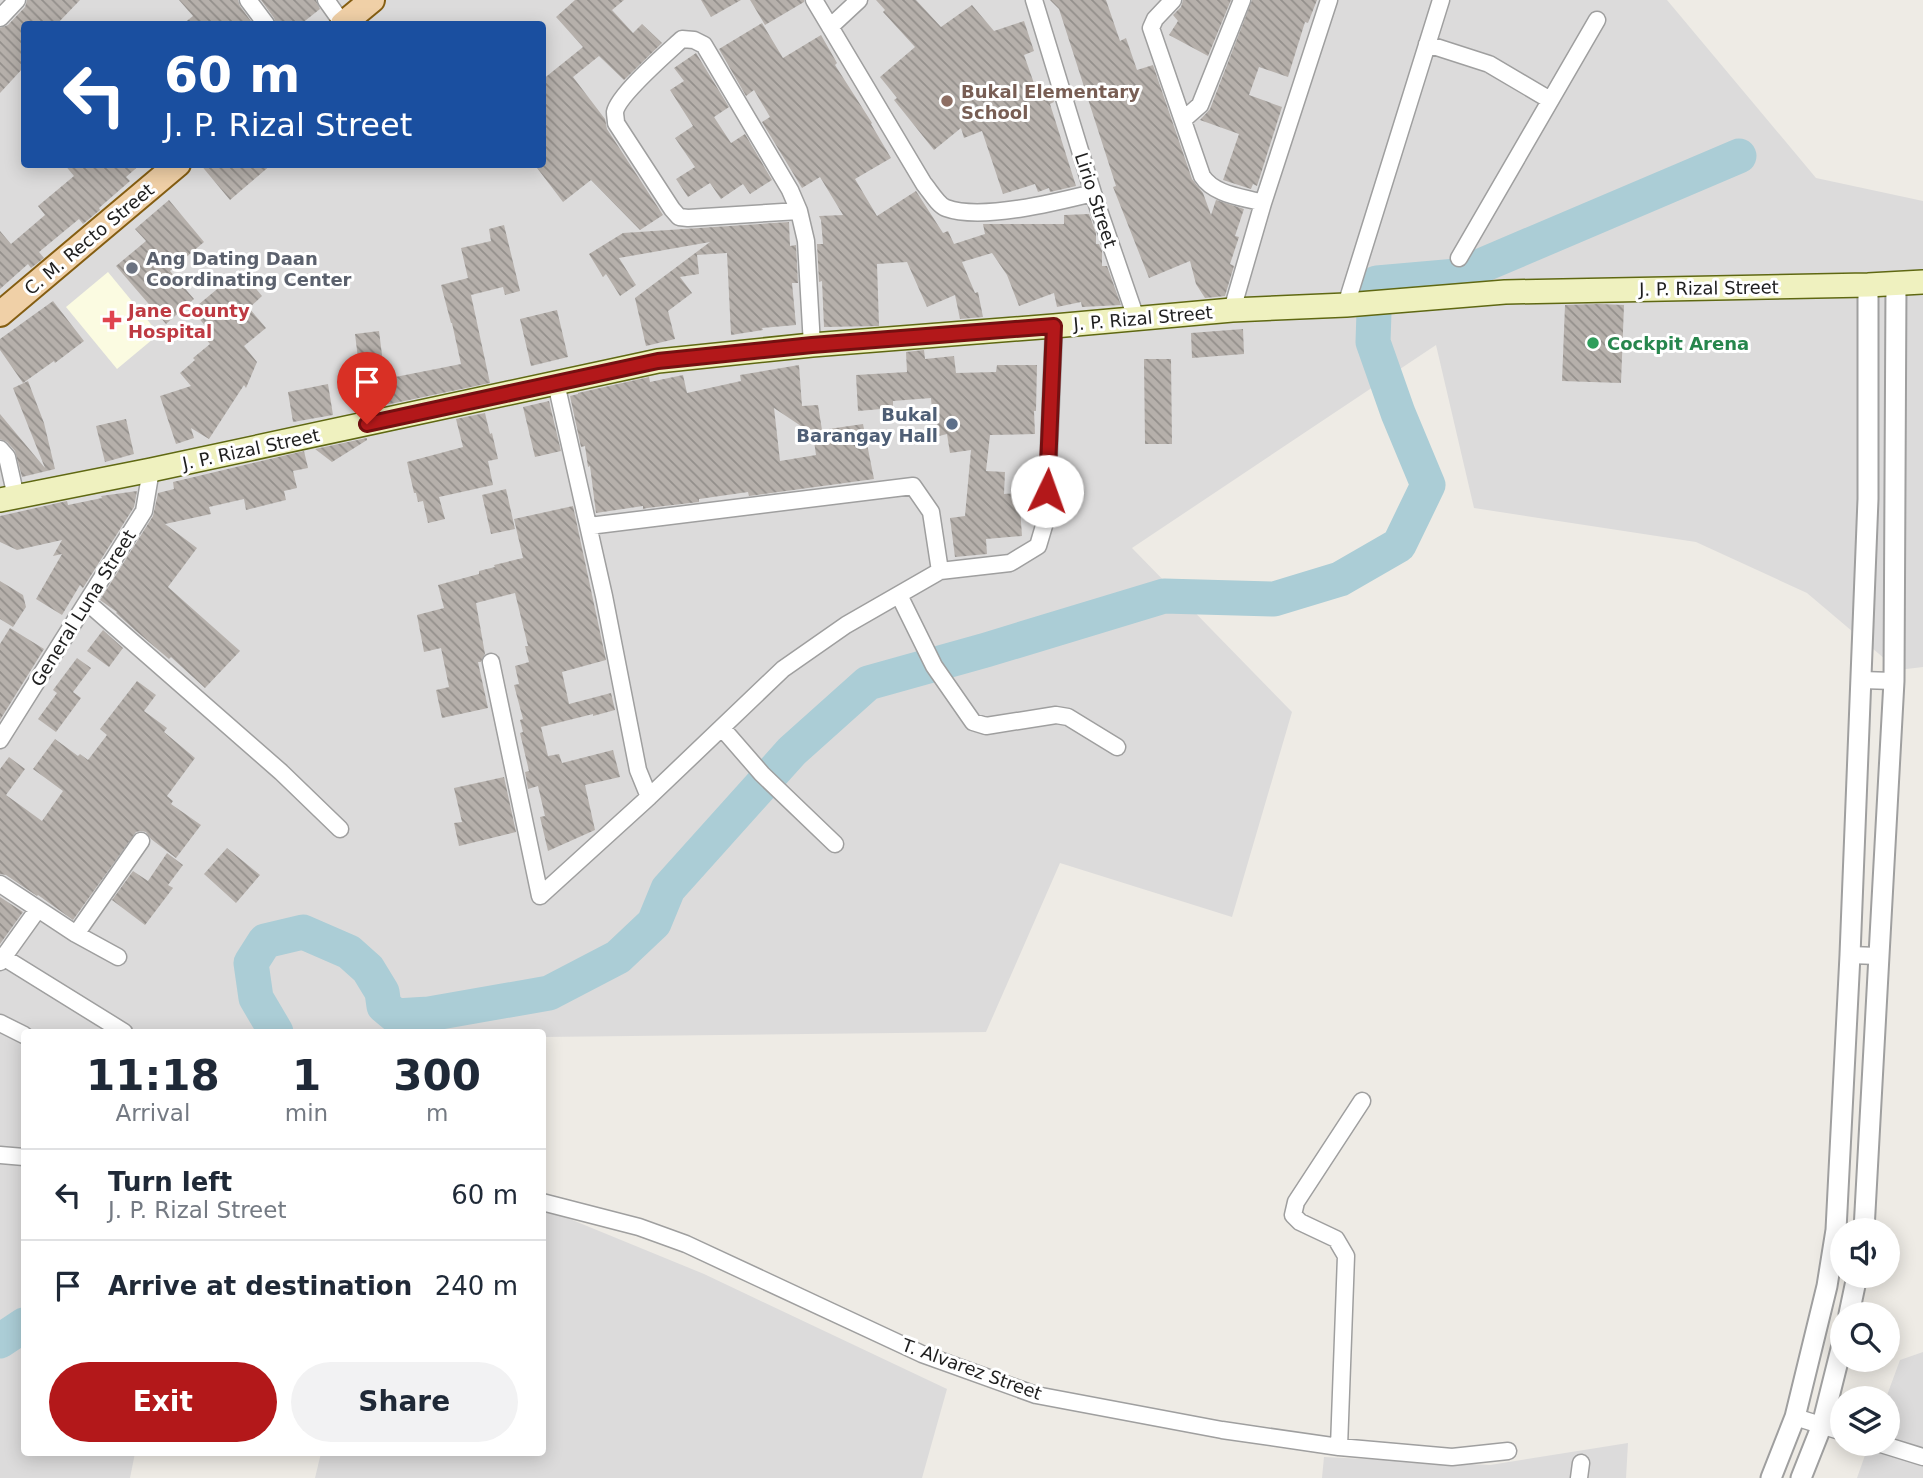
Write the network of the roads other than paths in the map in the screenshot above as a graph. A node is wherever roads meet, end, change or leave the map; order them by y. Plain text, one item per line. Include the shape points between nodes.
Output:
1 (17, 0) edge
2 (248, 0) edge
3 (326, 0) edge
4 (372, 0) edge
5 (814, 0) edge
6 (859, 0) edge
7 (1034, 0) edge
8 (1173, 0) edge
9 (1242, 0) edge
10 (1329, 0) edge
11 (1441, 0) edge
12 (0, 18) edge
13 (1597, 20) dead end
14 (264, 21) edge
15 (341, 21) edge
16 (347, 21) edge
17 (830, 27) junction
18 (1427, 44) junction
19 (1550, 100) junction
20 (1182, 120) junction
21 (173, 168) edge
22 (1093, 193) junction
23 (1264, 203) junction
24 (799, 211) junction
25 (1459, 258) dead end
26 (1923, 282) edge
27 (1896, 284) junction
28 (1868, 285) junction
29 (1346, 305) junction
30 (1232, 310) junction
31 (0, 314) edge
32 (1136, 318) junction
33 (1054, 326) junction
34 (812, 345) junction
35 (556, 383) junction
36 (0, 449) edge
37 (151, 470) junction
38 (8, 498) edge
39 (1868, 499) junction
40 (1894, 500) junction
41 (589, 526) junction
42 (940, 572) junction
43 (900, 595) junction
44 (88, 603) junction
45 (491, 662) dead end
46 (1861, 680) junction
47 (1894, 681) junction
48 (722, 728) junction
49 (0, 740) edge
50 (1117, 747) dead end
51 (649, 797) junction
52 (340, 829) dead end
53 (141, 841) dead end
54 (835, 844) dead end
55 (0, 884) edge
56 (38, 909) junction
57 (76, 934) junction
58 (1850, 955) junction
59 (1878, 956) junction
60 (118, 957) dead end
61 (2, 960) edge
62 (0, 1023) edge
63 (119, 1029) edge
64 (21, 1034) edge
65 (1362, 1101) dead end
66 (0, 1155) edge
67 (21, 1157) edge
68 (546, 1203) edge
69 (1865, 1218) edge
70 (1835, 1372) edge
71 (1796, 1417) junction
72 (1822, 1425) junction
73 (1830, 1428) edge
74 (1339, 1447) junction
75 (1900, 1450) edge
76 (1508, 1451) dead end
77 (1923, 1457) edge
78 (1771, 1478) edge
79 (1801, 1478) edge

1 - 12 street
2 - 14 street
3 - 15 street
4 - 16 main road
5 - 17 street
6 - 17 street
7 - 22 street, Lirio Street
8 - 20 street via 1151,27
9 - 20 street via 1200,105
10 - 23 street
11 - 18 street
13 - 19 street
17 - 22 street via 924,184 943,207 972,213
18 - 19 street via 1489,64
18 - 29 street
19 - 25 street
20 - 23 street via 1207,184
21 - 31 main road, C. M. Recto Street
22 - 32 street, Lirio Street
23 - 30 street
24 - 24 street via 704,45 682,40 649,69 615,111 616,123 680,217
24 - 34 street via 806,241
26 - 27 main road, J. P. Rizal Street
27 - 28 main road, J. P. Rizal Street
27 - 40 street
28 - 29 main road, J. P. Rizal Street via 1505,292
28 - 39 street
29 - 30 main road, J. P. Rizal Street
30 - 32 main road, J. P. Rizal Street
32 - 33 main road, J. P. Rizal Street
33 - 34 main road, J. P. Rizal Street
33 - 42 street via 1046,519 1038,546 1010,563
34 - 35 main road, J. P. Rizal Street via 658,361
35 - 37 main road, J. P. Rizal Street
35 - 41 street
36 - 38 street via 7,457
37 - 38 main road, J. P. Rizal Street
37 - 44 street, General Luna Street via 144,511
39 - 40 street
39 - 46 street
40 - 47 street
41 - 42 street via 913,486 931,512
41 - 51 street via 638,770
42 - 43 street
43 - 48 street via 846,625 783,669
43 - 50 street via 931,661 973,722 986,726 1068,717
44 - 49 street, General Luna Street
44 - 52 street
45 - 51 street via 540,896
46 - 47 street
46 - 58 street
47 - 59 street
48 - 51 street
48 - 54 street
53 - 57 street
55 - 56 street
56 - 57 street
56 - 61 street
57 - 60 street
58 - 59 street
58 - 71 street via 1836,1230
59 - 69 street
61 - 63 street
62 - 64 street
65 - 74 street via 1296,1202 1293,1215 1335,1239 1346,1256
66 - 67 street
68 - 74 street, T. Alvarez Street via 686,1244 922,1354 1036,1395
70 - 72 street
71 - 72 street
71 - 78 street
72 - 73 street
72 - 79 street
74 - 76 street, T. Alvarez Street via 1452,1457
75 - 77 street

